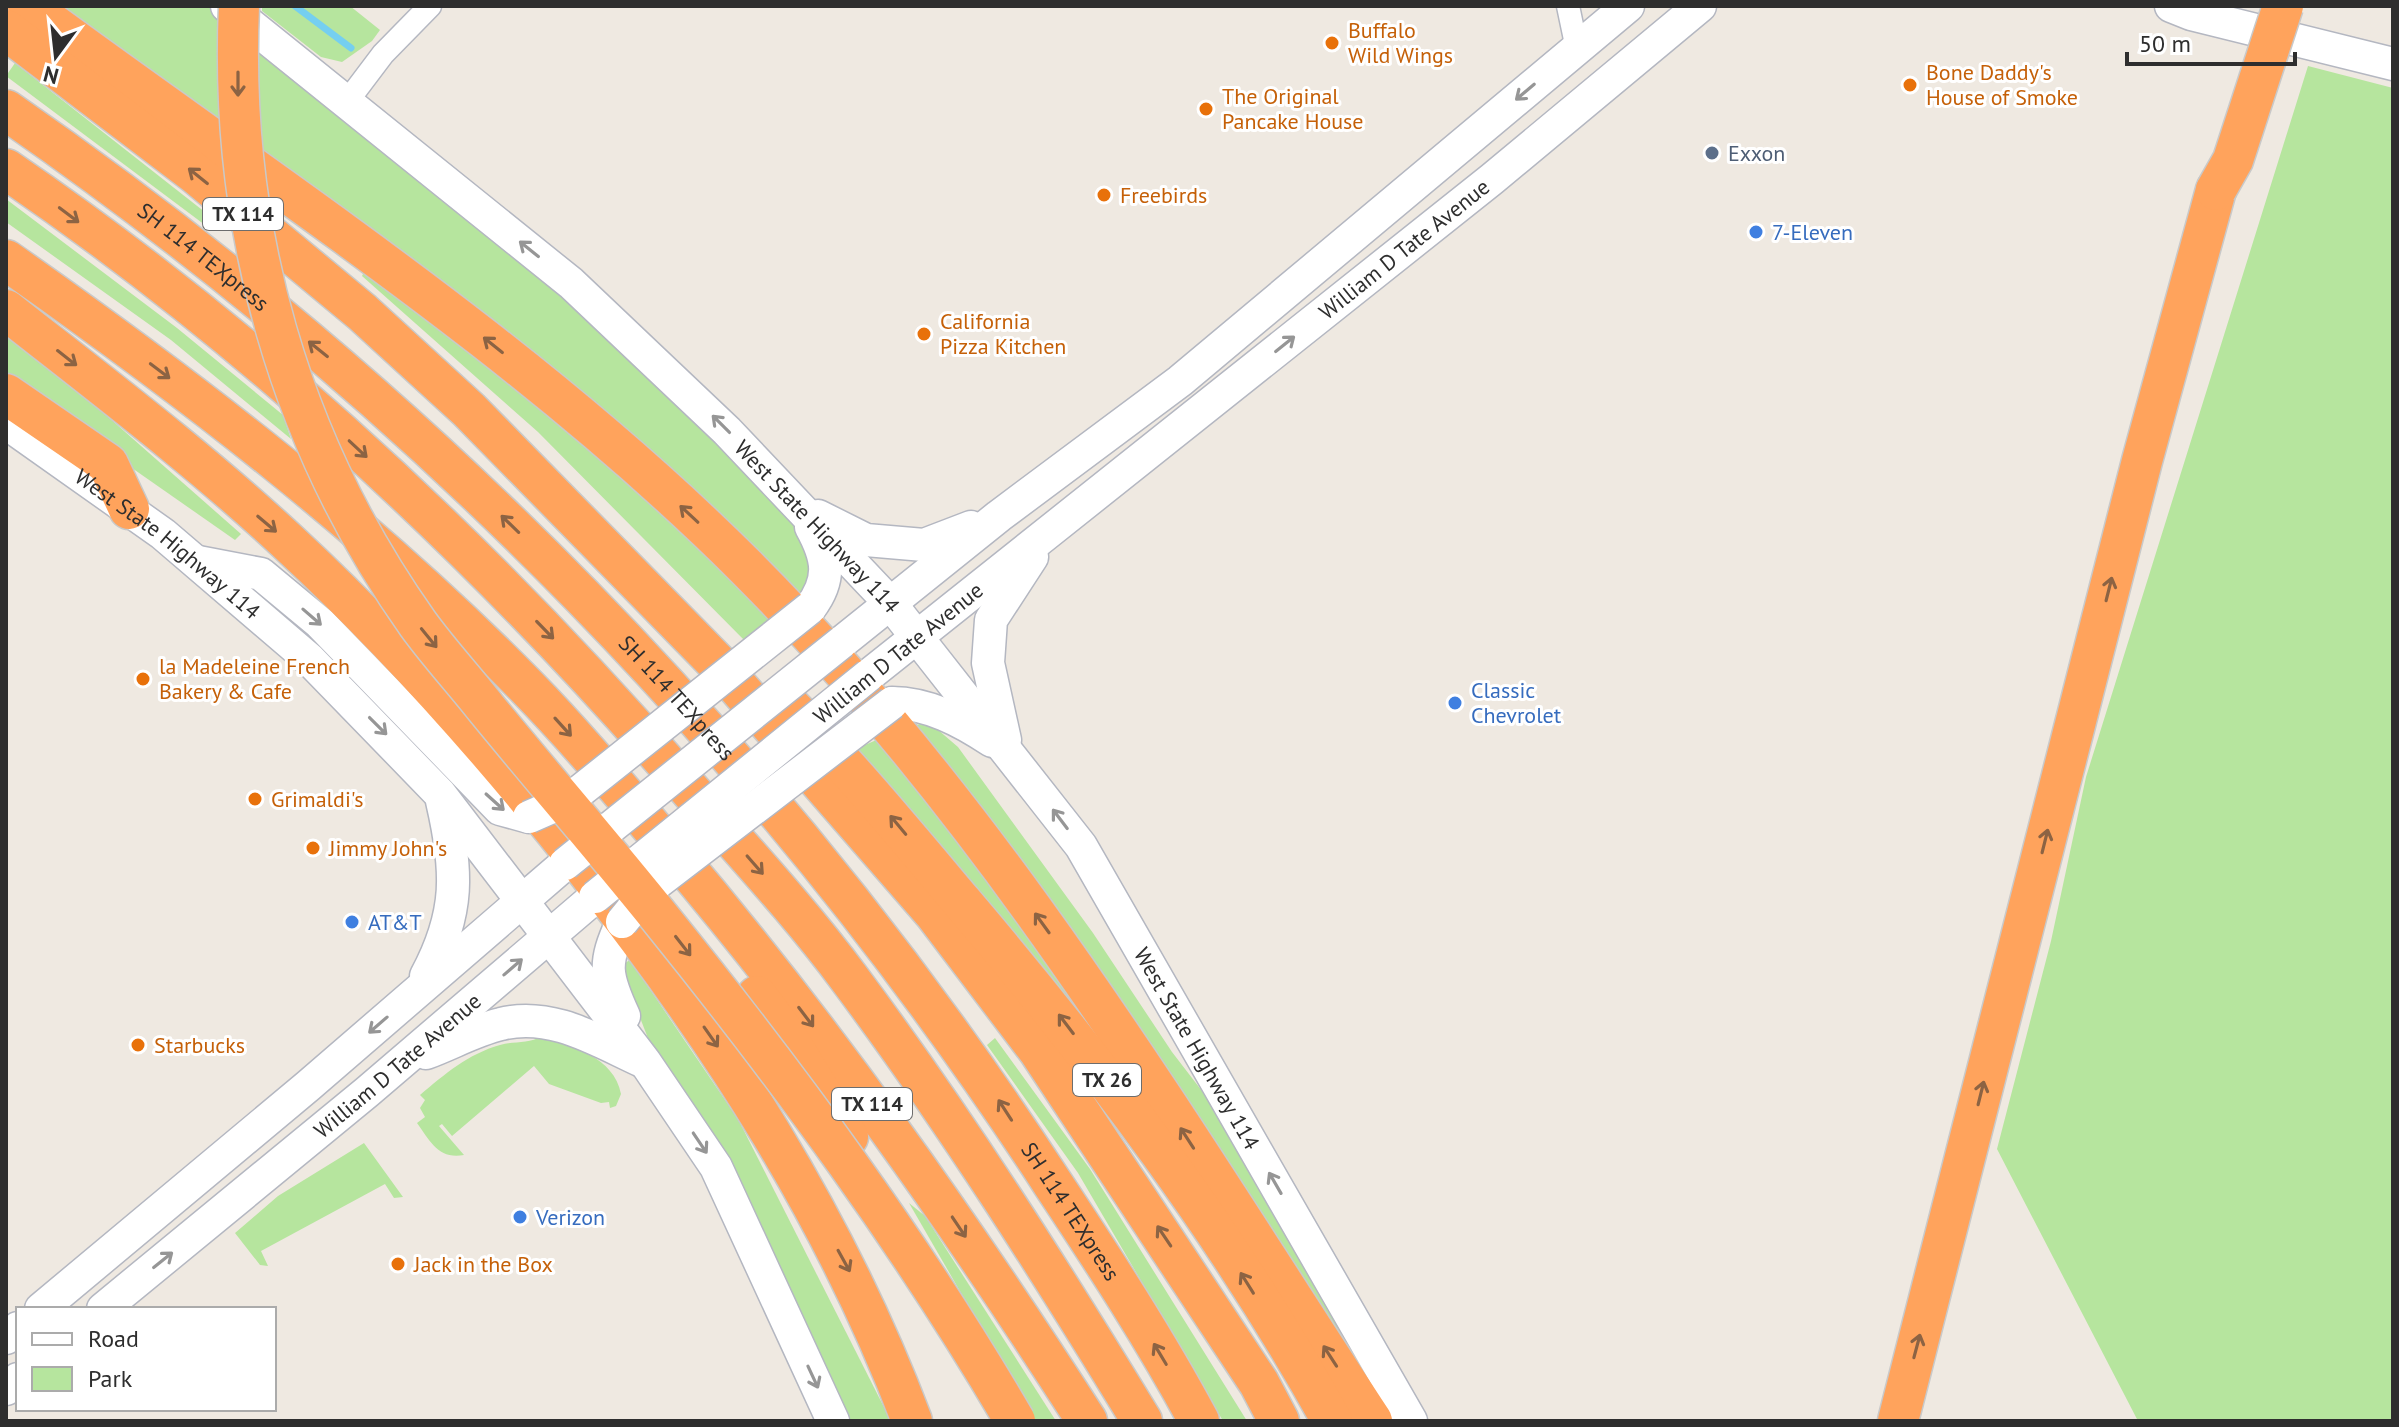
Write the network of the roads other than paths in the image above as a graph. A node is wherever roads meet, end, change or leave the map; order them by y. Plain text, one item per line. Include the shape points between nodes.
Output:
1 (28, 6) edge
2 (227, 6) edge
3 (239, 6) edge
4 (430, 6) edge
5 (1568, 6) edge
6 (1628, 6) edge
7 (1700, 6) edge
8 (2260, 6) edge
9 (2283, 6) edge
10 (2185, 9) edge
11 (1603, 27) junction
12 (6, 30) edge
13 (1577, 49) junction
14 (2393, 64) edge
15 (346, 103) junction
16 (6, 110) edge
17 (1545, 134) junction
18 (6, 169) edge
19 (2216, 190) junction
20 (6, 260) edge
21 (1298, 283) junction
22 (6, 310) edge
23 (6, 394) edge
24 (1202, 410) junction
25 (6, 423) edge
26 (521, 464) junction
27 (801, 508) junction
28 (129, 509) junction
29 (999, 516) junction
30 (1047, 534) junction
31 (195, 562) junction
32 (890, 603) junction
33 (915, 637) junction
34 (1008, 751) junction
35 (440, 794) junction
36 (633, 805) junction
37 (522, 899) junction
38 (549, 936) junction
39 (419, 990) junction
40 (406, 1059) junction
41 (645, 1062) junction
42 (173, 1200) junction
43 (198, 1232) junction
44 (43, 1307) edge
45 (105, 1307) edge
46 (833, 1421) edge
47 (912, 1421) edge
48 (1003, 1421) edge
49 (1015, 1421) edge
50 (1087, 1421) edge
51 (1142, 1421) edge
52 (1199, 1421) edge
53 (1279, 1421) edge
54 (1332, 1421) edge
55 (1372, 1421) edge
56 (1411, 1421) edge
57 (1898, 1421) edge

55 -> 1 highway via 1084,981 968,821 902,737 747,568 599,430 429,294
2 - 15 main road, West State Highway 114
3 -> 49 highway, bridge via 238,106 251,230 274,329 295,397 366,547 420,627 741,1017 846,1157
4 - 15 street via 383,54
5 - 13 street
6 - 11 main road, William D Tate Avenue
7 - 17 main road, William D Tate Avenue
8 - 19 highway via 2213,149
9 - 19 highway, bridge via 2233,160
10 - 14 main road
11 - 13 main road, William D Tate Avenue
11 - 17 main road via 1605,49 1556,93
26 -> 12 highway, TX 114 via 362,312 197,175
13 -> 21 main road, William D Tate Avenue
27 -> 15 main road, West State Highway 114 via 571,283
52 -> 16 highway, SH 114 TEXpress via 1107,1266 989,1085 901,964 813,852 644,658 434,450 327,356 174,231
24 -> 17 main road, William D Tate Avenue
18 -> 51 highway via 295,391 495,579 600,687 847,975 948,1116
57 -> 19 highway
20 -> 36 highway, TX 114 via 229,424 350,523 528,688
21 - 24 main road via 1285,315 1205,383
21 - 29 main road, William D Tate Avenue via 1180,381
22 -> 47 highway via 287,541 403,654 527,794 733,1068 853,1277
23 - 28 highway via 108,464
24 - 30 main road, William D Tate Avenue
25 - 28 main road, West State Highway 114
53 -> 26 highway, TX 114 via 1039,1051 935,914 717,663
54 -> 26 highway, TX 26 via 1221,1245 1088,1054 848,765 568,480
27 - 29 main road via 866,540 924,545
31 -> 27 main road, bridge via 261,574 320,623 500,809 529,817 570,799 810,608 826,580 827,565
27 - 32 main road, West State Highway 114
28 - 31 main road, West State Highway 114
29 - 32 main road, William D Tate Avenue
30 - 33 main road, William D Tate Avenue
30 - 34 main road via 991,620 988,663
31 -> 35 main road, West State Highway 114 via 309,659
32 - 33 main road, West State Highway 114
32 - 37 main road, William D Tate Avenue, bridge
33 - 34 main road, West State Highway 114
33 - 38 main road, William D Tate Avenue, bridge
34 - 41 main road, bridge via 930,708 892,703 649,889 622,922 607,957 609,985
56 -> 34 main road, West State Highway 114 via 1081,846
35 - 37 main road, West State Highway 114
35 - 39 main road via 451,842 453,911 444,944
36 - 48 highway via 674,883 783,1031 921,1257
36 -> 50 highway, TX 114 via 759,954 907,1151
37 - 38 main road, West State Highway 114
37 - 39 main road, William D Tate Avenue
40 -> 38 main road, William D Tate Avenue
38 - 41 main road, West State Highway 114
39 -> 42 main road, William D Tate Avenue
40 - 41 main road via 491,1027 531,1020 560,1025
40 - 43 main road, William D Tate Avenue
41 -> 46 main road, West State Highway 114 via 716,1167
42 - 43 main road
42 - 44 main road, William D Tate Avenue
45 -> 43 main road, William D Tate Avenue

